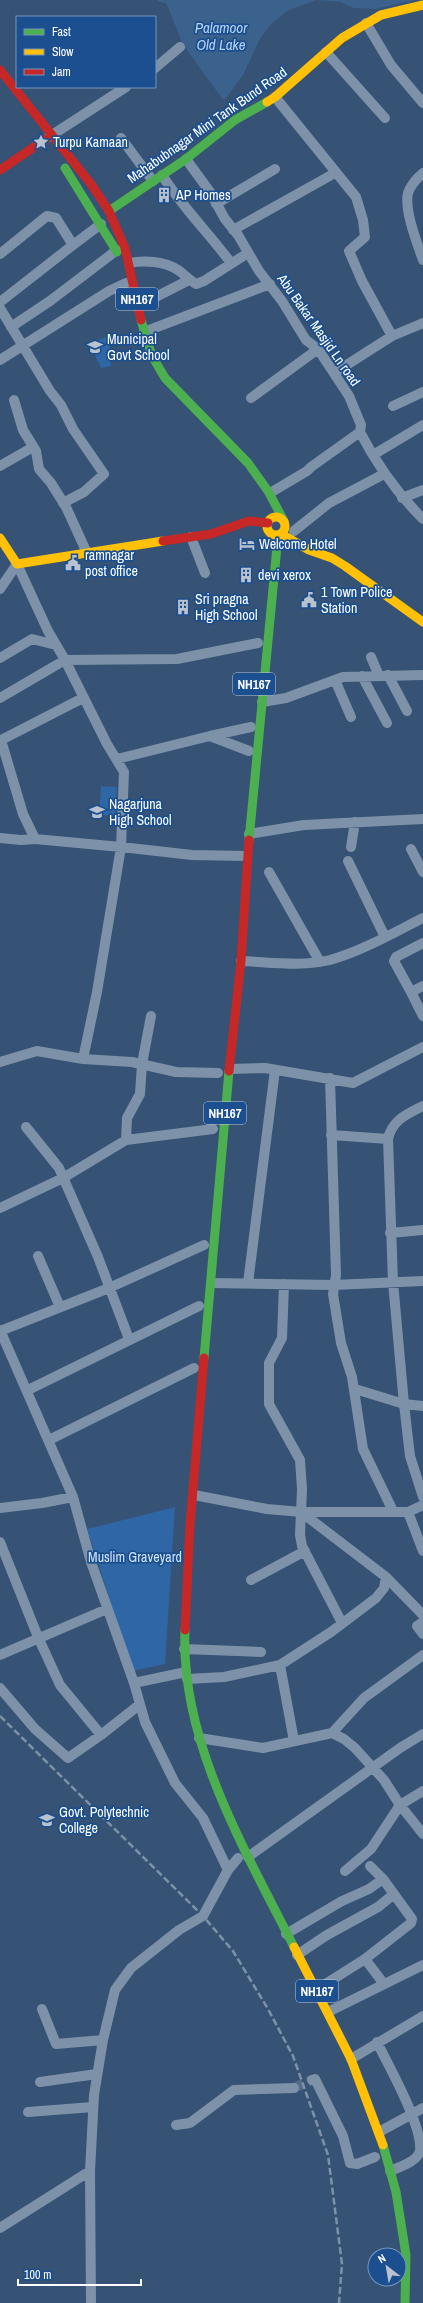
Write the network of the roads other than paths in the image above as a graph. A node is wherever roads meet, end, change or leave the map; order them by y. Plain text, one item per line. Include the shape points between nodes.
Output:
1 (423, 4) edge
2 (366, 23) junction
3 (180, 47) dead end
4 (326, 52) junction
5 (156, 67) edge
6 (0, 70) edge
7 (0, 82) edge
8 (124, 88) edge
9 (275, 97) junction
10 (423, 103) edge
11 (385, 118) dead end
12 (49, 137) junction
13 (121, 138) dead end
14 (186, 159) junction
15 (275, 169) dead end
16 (0, 170) edge
17 (335, 173) junction
18 (423, 173) edge
19 (158, 178) junction
20 (216, 204) junction
21 (109, 211) junction
22 (99, 221) junction
23 (233, 230) junction
24 (420, 242) edge
25 (73, 245) junction
26 (117, 250) junction
27 (248, 253) junction
28 (0, 254) edge
29 (423, 260) edge
30 (129, 263) junction
31 (231, 263) junction
32 (189, 280) junction
33 (126, 283) junction
34 (270, 284) junction
35 (137, 301) junction
36 (0, 302) edge
37 (0, 308) edge
38 (423, 323) edge
39 (11, 327) junction
40 (144, 332) junction
41 (392, 336) junction
42 (22, 346) junction
43 (318, 349) junction
44 (0, 360) edge
45 (334, 373) junction
46 (423, 392) edge
47 (251, 398) dead end
48 (14, 400) dead end
49 (393, 406) dead end
50 (423, 425) edge
51 (360, 432) junction
52 (33, 447) junction
53 (373, 455) junction
54 (0, 466) edge
55 (384, 474) junction
56 (423, 490) edge
57 (270, 493) junction
58 (402, 498) junction
59 (63, 503) junction
60 (268, 515) junction
61 (423, 519) edge
62 (282, 530) junction
63 (191, 537) junction
64 (0, 538) edge
65 (87, 553) junction
66 (332, 558) junction
67 (17, 564) junction
68 (205, 573) dead end
69 (0, 590) edge
70 (423, 622) edge
71 (258, 643) junction
72 (56, 645) junction
73 (371, 657) dead end
74 (0, 658) edge
75 (66, 660) junction
76 (362, 676) junction
77 (384, 676) junction
78 (422, 677) edge
79 (335, 680) junction
80 (0, 698) edge
81 (83, 698) junction
82 (262, 702) junction
83 (407, 712) dead end
84 (351, 717) dead end
85 (387, 723) dead end
86 (251, 727) junction
87 (210, 736) junction
88 (249, 751) junction
89 (117, 759) junction
90 (242, 806) dead end
91 (423, 819) edge
92 (355, 822) junction
93 (250, 834) junction
94 (0, 838) edge
95 (35, 839) junction
96 (121, 847) junction
97 (350, 847) dead end
98 (411, 849) dead end
99 (240, 855) junction
100 (348, 861) dead end
101 (269, 872) dead end
102 (423, 872) edge
103 (423, 918) edge
104 (384, 937) junction
105 (423, 943) edge
106 (241, 961) junction
107 (320, 962) junction
108 (423, 986) edge
109 (411, 992) junction
110 (151, 1016) dead end
111 (423, 1016) edge
112 (423, 1047) edge
113 (82, 1059) junction
114 (0, 1062) edge
115 (142, 1064) junction
116 (230, 1069) junction
117 (275, 1070) junction
118 (218, 1073) dead end
119 (330, 1078) junction
120 (423, 1106) edge
121 (26, 1127) dead end
122 (213, 1130) dead end
123 (331, 1135) junction
124 (388, 1138) junction
125 (126, 1140) junction
126 (63, 1178) junction
127 (0, 1208) edge
128 (423, 1230) edge
129 (390, 1233) junction
130 (204, 1245) dead end
131 (38, 1256) dead end
132 (423, 1281) edge
133 (393, 1282) junction
134 (212, 1283) junction
135 (248, 1283) junction
136 (284, 1284) junction
137 (334, 1285) junction
138 (110, 1288) junction
139 (199, 1302) joint
140 (60, 1307) junction
141 (0, 1331) edge
142 (129, 1339) junction
143 (194, 1368) junction
144 (355, 1389) junction
145 (28, 1390) junction
146 (404, 1404) junction
147 (423, 1406) edge
148 (49, 1440) junction
149 (194, 1495) junction
150 (423, 1496) edge
151 (73, 1497) junction
152 (423, 1505) edge
153 (0, 1508) edge
154 (393, 1511) junction
155 (301, 1512) junction
156 (408, 1512) junction
157 (0, 1542) edge
158 (304, 1551) junction
159 (423, 1551) edge
160 (386, 1577) junction
161 (251, 1580) dead end
162 (107, 1609) junction
163 (423, 1615) edge
164 (423, 1622) edge
165 (342, 1624) junction
166 (423, 1634) edge
167 (38, 1637) junction
168 (184, 1649) junction
169 (261, 1652) dead end
170 (0, 1655) edge
171 (423, 1655) edge
172 (280, 1665) junction
173 (182, 1677) junction
174 (134, 1683) junction
175 (0, 1688) edge
176 (139, 1705) junction
177 (183, 1712) dead end
178 (186, 1724) dead end
179 (332, 1733) junction
180 (423, 1734) edge
181 (101, 1735) junction
182 (193, 1740) junction
183 (294, 1741) junction
184 (373, 1769) junction
185 (423, 1791) edge
186 (400, 1805) junction
187 (423, 1834) edge
188 (240, 1858) junction
189 (370, 1866) dead end
190 (228, 1870) junction
191 (345, 1871) dead end
192 (383, 1879) junction
193 (394, 1894) junction
194 (286, 1934) junction
195 (297, 1955) junction
196 (365, 1959) junction
197 (421, 1969) edge
198 (384, 1984) junction
199 (316, 1990) junction
200 (42, 2009) dead end
201 (328, 2012) junction
202 (423, 2016) edge
203 (103, 2040) junction
204 (377, 2042) junction
205 (351, 2060) junction
206 (97, 2074) junction
207 (312, 2080) dead end
208 (40, 2082) dead end
209 (294, 2088) tunnel mouth
210 (93, 2107) junction
211 (423, 2108) edge
212 (28, 2112) dead end
213 (413, 2113) junction
214 (176, 2125) dead end
215 (379, 2132) junction
216 (372, 2147) dead end
217 (376, 2161) joint
218 (90, 2171) junction
219 (390, 2171) junction
220 (0, 2228) edge
221 (396, 2287) edge
222 (395, 2297) dead end
223 (91, 2303) edge
224 (405, 2303) edge

1 - 2 main road, Mahabubnagar Mini Tank Bund Road via 381,15
2 - 4 main road, Mahabubnagar Mini Tank Bund Road
2 - 10 street via 391,65
3 - 5 street
4 - 9 main road, Mahabubnagar Mini Tank Bund Road
4 - 11 street
6 - 12 main road, NH167
7 - 12 main road, NH167
8 - 12 street
9 - 14 main road, Mahabubnagar Mini Tank Bund Road via 235,120
9 - 17 street
12 - 16 main road
12 - 21 main road, NH167
12 - 22 main road, NH167
13 - 19 street
14 - 19 main road, Mahabubnagar Mini Tank Bund Road
14 - 20 street, Abu Bakar Masjid Ln road
15 - 20 street
17 - 23 street
17 - 41 street via 359,203 365,237 349,251
18 - 24 street via 414,181 408,193 408,209
19 - 21 main road, Mahabubnagar Mini Tank Bund Road
19 - 31 street via 214,239
20 - 23 street, Abu Bakar Masjid Ln road
21 - 22 main road, Mahabubnagar Mini Tank Bund Road
21 - 30 main road, NH167 via 120,234
22 - 25 street
22 - 26 main road, NH167
23 - 27 street, Abu Bakar Masjid Ln road
24 - 29 street
25 - 28 street via 56,218 47,216
25 - 36 street
26 - 33 main road, NH167
26 - 39 street
27 - 31 street
27 - 34 street, Abu Bakar Masjid Ln road
30 - 32 street via 140,261 166,265 178,270
30 - 35 main road, NH167
31 - 32 street via 204,281 196,284
32 - 35 street via 146,302
33 - 42 street
33 - 60 main road, NH167 via 145,364 155,380 228,452 254,486
34 - 40 street
34 - 43 street, Abu Bakar Masjid Ln road via 306,340
35 - 40 main road, NH167
37 - 39 street
38 - 41 street
39 - 42 street
40 - 57 main road, NH167 via 151,355 162,374 219,431
41 - 45 street
42 - 44 street
42 - 59 street via 104,474 84,492
43 - 45 street, Abu Bakar Masjid Ln road
43 - 47 street
45 - 51 street, Abu Bakar Masjid Ln road via 357,410
46 - 49 street
48 - 52 street via 23,430
50 - 53 street
51 - 53 street, Abu Bakar Masjid Ln road
51 - 57 street via 307,471
52 - 54 street
52 - 59 street via 39,469
53 - 55 street, Abu Bakar Masjid Ln road
55 - 58 street, Abu Bakar Masjid Ln road
55 - 62 street
56 - 58 street
57 - 62 main road, NH167
58 - 61 street, Abu Bakar Masjid Ln road
59 - 65 street
60 - 62 main road via 279,518
60 - 62 main road, NH167 via 267,530
60 - 63 main road via 211,534
62 - 66 main road via 309,550
62 - 66 main road via 309,538
62 - 71 main road, NH167
62 - 82 main road, NH167
63 - 65 main road
63 - 68 street
64 - 67 main road
65 - 67 main road
66 - 70 main road
67 - 69 street
67 - 72 street
71 - 75 street via 177,659
71 - 86 main road, NH167
72 - 74 street via 32,639
72 - 75 street
73 - 77 street
75 - 80 street
75 - 81 street
76 - 77 street
76 - 79 street
76 - 85 street
77 - 78 street
77 - 83 street
79 - 82 street via 286,698
79 - 84 street
81 - 89 street
81 - 95 street via 2,740 23,814
82 - 93 main road, NH167
86 - 87 street
86 - 88 main road, NH167
87 - 88 street
87 - 89 street
88 - 90 main road, NH167
89 - 96 street via 124,772
91 - 92 street
92 - 93 street via 304,825
92 - 97 street
93 - 99 main road, NH167
94 - 95 street
95 - 96 street
96 - 99 street via 192,855
96 - 113 street via 97,992
98 - 102 street
99 - 106 main road, NH167
100 - 104 street
101 - 107 street
103 - 104 street
104 - 107 street via 352,952
105 - 109 street via 396,957 394,961
106 - 107 street
106 - 116 main road, NH167
108 - 109 street
109 - 111 street
110 - 115 street
112 - 119 street via 353,1083
113 - 114 street via 37,1051
113 - 115 street
115 - 118 street via 176,1072
115 - 125 street via 140,1094 127,1118
116 - 117 street via 249,1067
116 - 134 main road, NH167
117 - 119 street
117 - 135 street
119 - 123 street
120 - 124 street via 403,1116 390,1127
121 - 126 street via 59,1168
122 - 125 street
123 - 124 street
123 - 137 street via 336,1275
124 - 129 street
125 - 126 street
126 - 127 street
126 - 138 street
128 - 129 street
129 - 133 street
130 - 138 street
131 - 140 street
132 - 133 street
133 - 137 street
133 - 146 street
134 - 135 street
134 - 149 main road, NH167
135 - 136 street
136 - 137 street
136 - 155 street via 282,1338 270,1363 269,1404 300,1460
137 - 144 street via 340,1343
138 - 140 street
138 - 142 street
139 - 142 street
139 - 143 main road, NH167
140 - 141 street
141 - 145 street
142 - 145 street
143 - 148 street
143 - 173 main road, NH167 via 177,1599
144 - 146 street
144 - 154 street via 363,1449
145 - 148 street
146 - 147 street
146 - 150 street via 410,1456
148 - 151 street
149 - 155 street via 266,1509
149 - 168 main road, NH167
151 - 153 street
151 - 162 street
152 - 156 street
154 - 155 street
154 - 156 street
155 - 158 street via 300,1535
155 - 160 street
156 - 159 street
157 - 167 street
158 - 161 street
158 - 165 street
160 - 163 street
160 - 165 street via 384,1588 376,1598
162 - 167 street
162 - 174 street
164 - 166 street via 417,1626
165 - 172 street
167 - 170 street
167 - 181 street via 60,1685
168 - 169 street
168 - 173 main road, NH167
171 - 179 street via 364,1698
172 - 173 street via 224,1677
172 - 183 street
173 - 174 street
173 - 182 main road, NH167
174 - 176 street
175 - 181 street via 35,1729 68,1758
176 - 181 street
176 - 190 street via 175,1783 204,1818
177 - 178 main road
179 - 183 street
179 - 184 street via 350,1743
180 - 184 street
182 - 183 street via 263,1748
182 - 188 main road, NH167 via 216,1787
184 - 186 street
184 - 188 street
185 - 186 street
186 - 187 street
186 - 191 street via 370,1849
188 - 190 street
188 - 194 main road, NH167
189 - 192 street
190 - 203 street via 204,1916 179,1930 131,1968 114,1990
192 - 193 street
192 - 194 street
193 - 195 street via 378,1907
193 - 196 street via 410,1913 411,1923
194 - 195 main road, NH167
195 - 199 main road, NH167
196 - 198 street
196 - 199 street
197 - 198 street
198 - 201 street
199 - 201 main road, NH167
200 - 203 street via 56,2044
201 - 205 main road, NH167
202 - 204 street
203 - 206 street
204 - 205 street
204 - 213 street
205 - 215 main road, NH167
206 - 208 street
206 - 210 street
207 - 217 street via 316,2079 343,2136 350,2163
209 - 214 street via 234,2090 190,2123
210 - 212 street
210 - 218 street
211 - 213 street
213 - 215 street
213 - 219 street via 420,2151 416,2158
215 - 219 main road, NH167
216 - 217 main road
218 - 220 street
218 - 223 street
219 - 224 main road, NH167 via 406,2255
221 - 222 main road

